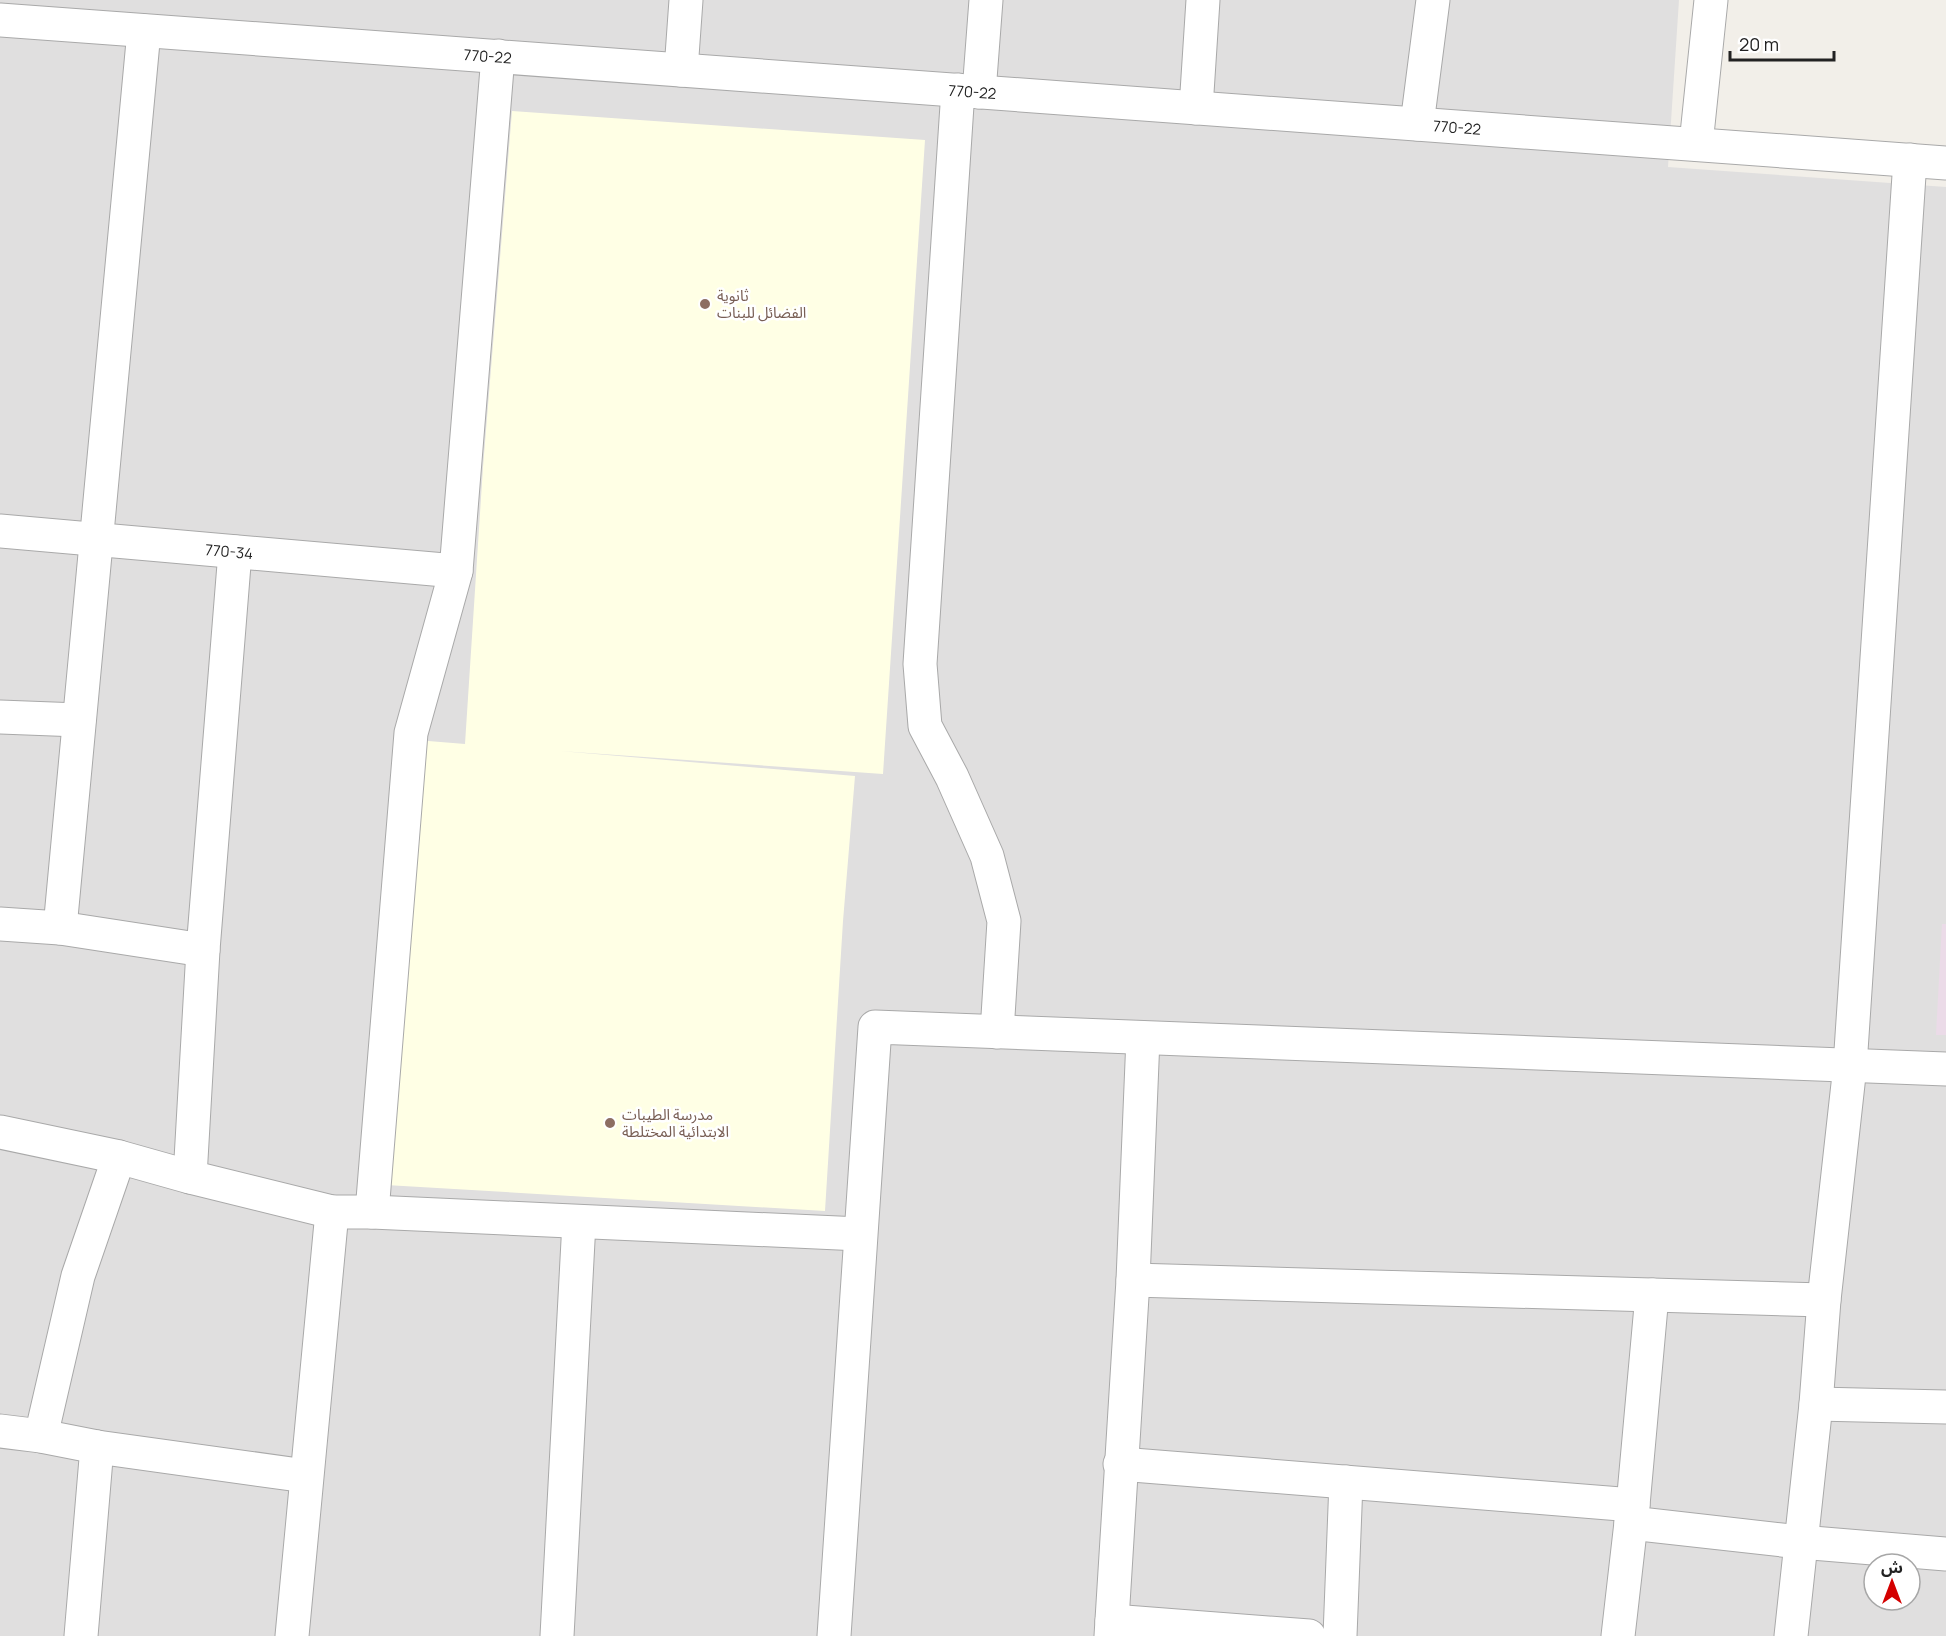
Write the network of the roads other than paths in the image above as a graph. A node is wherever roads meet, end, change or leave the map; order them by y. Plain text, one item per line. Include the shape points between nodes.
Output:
1 (686, 0) edge
2 (986, 0) edge
3 (1203, 0) edge
4 (1433, 0) edge
5 (1711, 0) edge
6 (0, 20) edge
7 (144, 31) junction
8 (498, 56) junction
9 (681, 70) junction
10 (968, 91) junction
11 (1196, 108) junction
12 (1417, 124) junction
13 (1696, 144) junction
14 (1910, 160) junction
15 (1946, 163) edge
16 (0, 531) edge
17 (96, 539) junction
18 (235, 552) junction
19 (456, 572) junction
20 (0, 717) edge
21 (80, 720) junction
22 (0, 924) edge
23 (60, 928) junction
24 (202, 950) junction
25 (997, 1032) junction
26 (1143, 1038) junction
27 (1850, 1066) junction
28 (1946, 1069) edge
29 (0, 1132) edge
30 (119, 1157) junction
31 (190, 1177) junction
32 (332, 1212) junction
33 (372, 1212) junction
34 (579, 1222) junction
35 (860, 1234) junction
36 (1133, 1280) junction
37 (1652, 1295) junction
38 (1824, 1300) junction
39 (1816, 1404) junction
40 (1946, 1407) edge
41 (0, 1431) edge
42 (41, 1436) junction
43 (97, 1447) junction
44 (1120, 1464) junction
45 (306, 1476) junction
46 (1346, 1482) junction
47 (1632, 1514) junction
48 (1800, 1542) junction
49 (1946, 1554) edge
50 (1112, 1629) edge
51 (81, 1636) edge
52 (292, 1636) edge
53 (557, 1636) edge
54 (834, 1636) edge
55 (1309, 1636) edge
56 (1340, 1636) edge
57 (1618, 1636) edge
58 (1791, 1636) edge

1 - 9 street
2 - 10 street
3 - 11 street
4 - 12 street
5 - 13 street
6 - 7 street, 770-22
7 - 8 street, 770-22
7 - 17 street
8 - 9 street, 770-22
8 - 19 street
9 - 10 street, 770-22
10 - 11 street, 770-22
10 - 25 street via 920,664 925,726 987,856 1004,921
11 - 12 street, 770-22
12 - 13 street, 770-22
13 - 14 street, 770-22
14 - 15 street, 770-22
14 - 27 street
16 - 17 street, 770-34
17 - 18 street, 770-34
17 - 21 street
18 - 19 street, 770-34
18 - 24 street
19 - 33 street via 411,733
20 - 21 street
21 - 23 street
22 - 23 street
23 - 24 street
24 - 31 street
25 - 26 street
25 - 35 street via 874,1027
26 - 27 street
26 - 36 street
27 - 28 street
27 - 38 street
29 - 30 street
30 - 31 street
30 - 42 street via 78,1276
31 - 32 street
32 - 33 street
32 - 45 street
33 - 34 street
34 - 35 street
34 - 53 street
35 - 54 street
36 - 37 street
36 - 44 street
37 - 38 street
37 - 47 street
38 - 39 street
39 - 40 street
39 - 48 street
41 - 42 street
42 - 43 street
43 - 45 street
43 - 51 street
44 - 46 street
44 - 50 street
45 - 52 street
46 - 47 street
46 - 56 street
47 - 48 street
47 - 57 street
48 - 49 street
48 - 58 street
50 - 55 street

